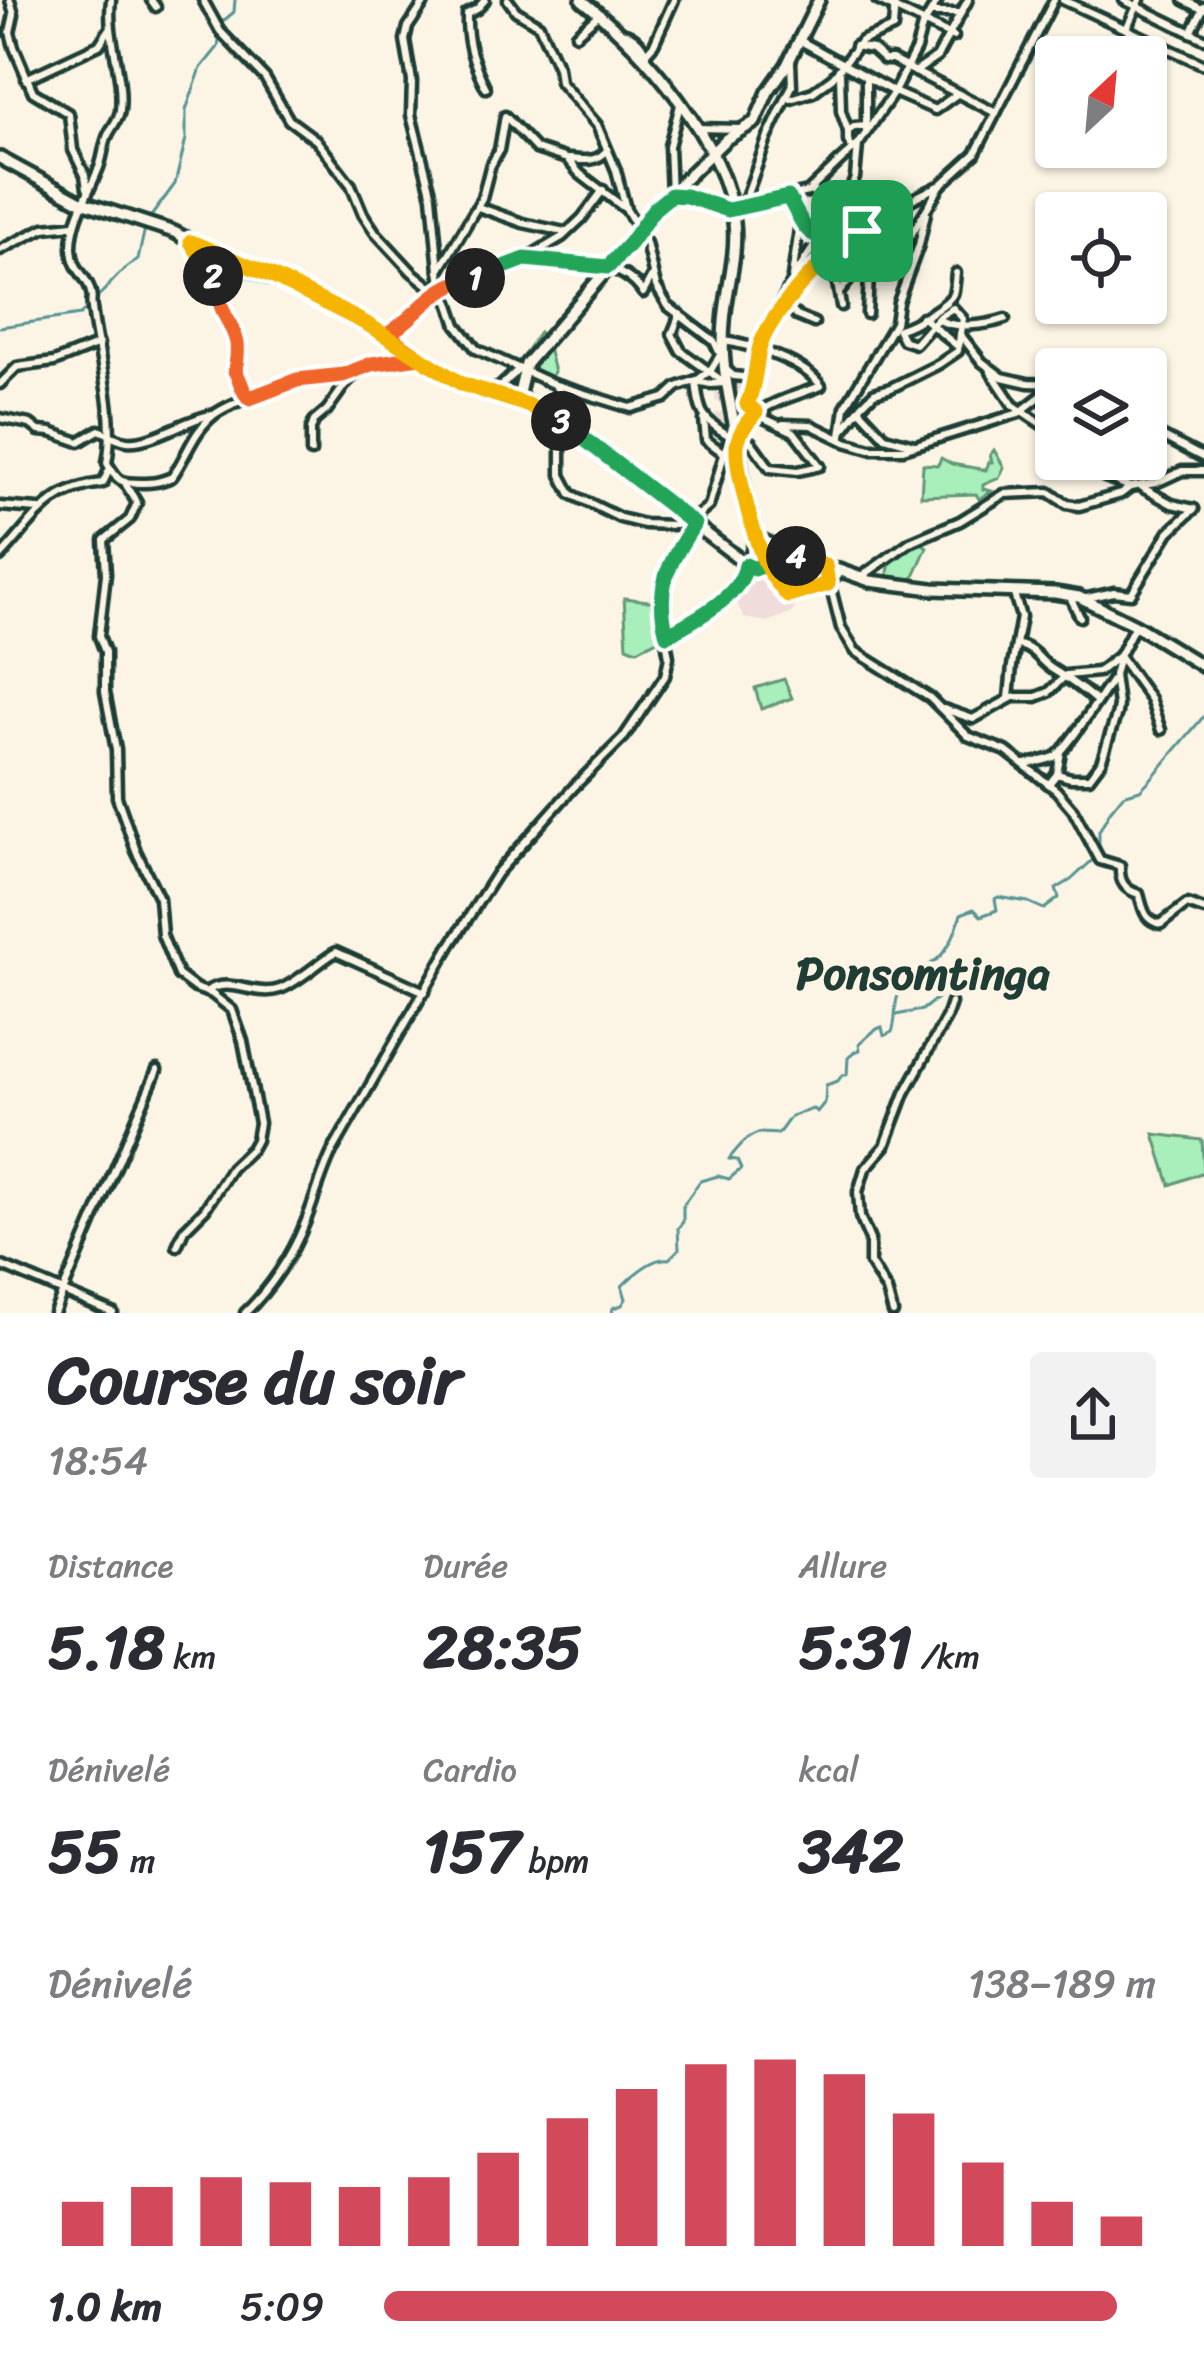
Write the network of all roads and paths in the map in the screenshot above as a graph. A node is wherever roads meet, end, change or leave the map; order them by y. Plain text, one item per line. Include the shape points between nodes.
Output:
1 (202, 0) edge
2 (426, 0) edge
3 (485, 0) edge
4 (508, 0) edge
5 (582, 0) edge
6 (674, 0) edge
7 (819, 0) edge
8 (877, 0) edge
9 (938, 0) edge
10 (968, 0) edge
11 (1054, 0) edge
12 (1063, 0) edge
13 (1124, 0) edge
14 (1184, 0) edge
15 (7, 1) edge
16 (110, 2) edge
17 (1139, 3) edge
18 (896, 5) edge
19 (1203, 8) edge
20 (931, 13) junction
21 (961, 13) junction
22 (599, 14) junction
23 (925, 23) junction
24 (111, 26) junction
25 (1126, 29) junction
26 (1191, 33) junction
27 (576, 34) dead end
28 (951, 36) junction
29 (1204, 39) edge
30 (799, 40) junction
31 (0, 46) edge
32 (855, 46) junction
33 (14, 47) junction
34 (647, 59) junction
35 (790, 59) junction
36 (1204, 65) edge
37 (841, 67) junction
38 (906, 67) junction
39 (915, 72) junction
40 (866, 77) junction
41 (26, 79) junction
42 (485, 88) dead end
43 (894, 92) junction
44 (957, 94) junction
45 (791, 99) dead end
46 (680, 103) junction
47 (996, 113) junction
48 (697, 128) junction
49 (869, 128) junction
50 (740, 129) junction
51 (848, 131) junction
52 (855, 149) junction
53 (607, 151) junction
54 (710, 154) junction
55 (0, 158) edge
56 (567, 159) junction
57 (941, 185) junction
58 (87, 188) junction
59 (603, 190) junction
60 (849, 190) junction
61 (808, 192) junction
62 (671, 195) junction
63 (788, 197) junction
64 (83, 202) junction
65 (478, 206) junction
66 (737, 207) junction
67 (626, 209) junction
68 (75, 224) junction
69 (799, 229) dead end
70 (638, 231) junction
71 (862, 231) junction
72 (568, 232) junction
73 (827, 235) junction
74 (912, 236) junction
75 (871, 240) junction
76 (191, 242) junction
77 (853, 245) junction
78 (0, 250) edge
79 (525, 259) junction
80 (870, 259) junction
81 (824, 263) junction
82 (608, 267) junction
83 (439, 271) junction
84 (830, 272) junction
85 (956, 273) dead end
86 (653, 274) junction
87 (814, 274) junction
88 (792, 281) junction
89 (439, 290) junction
90 (839, 293) junction
91 (785, 304) junction
92 (841, 306) dead end
93 (680, 314) junction
94 (867, 314) dead end
95 (922, 316) junction
96 (776, 317) junction
97 (1005, 319) dead end
98 (936, 322) junction
99 (814, 323) dead end
100 (960, 330) junction
101 (894, 332) junction
102 (387, 335) junction
103 (723, 340) junction
104 (99, 344) junction
105 (958, 346) junction
106 (759, 350) junction
107 (419, 357) junction
108 (722, 357) junction
109 (365, 366) junction
110 (523, 368) junction
111 (988, 368) junction
112 (709, 372) junction
113 (753, 378) junction
114 (696, 381) junction
115 (1035, 382) edge
116 (725, 383) junction
117 (0, 384) edge
118 (553, 384) junction
119 (484, 392) junction
120 (250, 398) junction
121 (1035, 401) edge
122 (527, 405) junction
123 (859, 409) junction
124 (1022, 411) junction
125 (756, 412) junction
126 (214, 415) junction
127 (0, 418) edge
128 (1035, 418) edge
129 (704, 419) junction
130 (780, 424) junction
131 (567, 425) junction
132 (731, 430) junction
133 (110, 434) junction
134 (584, 436) junction
135 (840, 438) junction
136 (1167, 439) edge
137 (738, 441) junction
138 (915, 445) junction
139 (311, 452) dead end
140 (725, 454) junction
141 (1204, 458) edge
142 (110, 468) junction
143 (1204, 471) edge
144 (1114, 480) edge
145 (126, 485) junction
146 (1134, 487) junction
147 (0, 506) edge
148 (41, 509) junction
149 (692, 523) junction
150 (757, 536) junction
151 (787, 552) junction
152 (0, 557) edge
153 (765, 561) junction
154 (746, 565) junction
155 (825, 565) junction
156 (842, 572) junction
157 (860, 578) junction
158 (828, 584) junction
159 (1013, 591) junction
160 (1070, 595) junction
161 (1083, 598) junction
162 (1080, 617) dead end
163 (1135, 625) junction
164 (667, 635) junction
165 (1017, 644) junction
166 (1119, 656) junction
167 (1204, 668) edge
168 (1066, 675) junction
169 (1114, 675) junction
170 (1010, 698) junction
171 (1096, 701) junction
172 (943, 709) junction
173 (1161, 730) dead end
174 (1061, 752) junction
175 (1026, 764) junction
176 (1058, 774) junction
177 (1048, 784) junction
178 (1204, 910) edge
179 (206, 992) junction
180 (425, 992) junction
181 (951, 1003) dead end
182 (157, 1070) dead end
183 (177, 1246) dead end
184 (0, 1265) edge
185 (63, 1292) junction
186 (54, 1313) edge
187 (113, 1313) edge
188 (245, 1313) edge
189 (893, 1313) edge

1 - 89 street via 289,120 351,184 375,232
2 - 83 street via 405,40
3 - 42 street via 467,14 466,30
4 - 53 street via 542,30 560,82 594,120
5 - 22 street
6 - 34 street
7 - 30 street
8 - 18 street
9 - 20 street
10 - 21 street
11 - 47 street
12 - 25 street
13 - 17 street
14 - 19 street
15 - 33 street
16 - 24 street
17 - 25 street
17 - 26 street
18 - 23 street
18 - 32 street via 893,28
19 - 26 street
20 - 21 street
20 - 23 street
21 - 28 street
22 - 27 street
22 - 34 street
23 - 28 street
23 - 38 street
24 - 41 street via 99,45
24 - 58 street via 120,108
25 - 36 street
26 - 29 street
28 - 39 street
30 - 35 street
30 - 37 street
31 - 33 street
32 - 37 street
32 - 38 street
33 - 41 street
34 - 46 street
35 - 50 street via 755,122
35 - 66 street via 792,86
37 - 40 street
37 - 45 street
37 - 51 street
38 - 39 street
38 - 43 street
39 - 44 street
40 - 43 street
40 - 49 street
41 - 58 street via 69,114
43 - 44 street via 932,110
43 - 49 street
44 - 47 street
46 - 48 street
46 - 62 street via 669,146
47 - 57 street via 976,152
48 - 50 street
48 - 54 street
49 - 51 street
49 - 52 street
50 - 54 street
51 - 52 street
52 - 60 street
52 - 61 street
53 - 56 street via 592,161
53 - 67 street
54 - 62 street
54 - 66 street
55 - 64 street
56 - 59 street
56 - 65 street via 536,149 505,116
57 - 71 street
57 - 74 street
58 - 64 street
59 - 67 street
59 - 72 street
60 - 61 street
60 - 73 street
61 - 63 street
62 - 66 street
62 - 70 street
63 - 66 street
63 - 73 street via 807,229
64 - 68 street
64 - 76 street
65 - 72 street
65 - 83 street
66 - 103 street
67 - 70 street
68 - 78 street via 44,228
68 - 104 street via 73,255 90,290
69 - 88 street
70 - 82 street
70 - 86 street
71 - 73 street via 844,226
71 - 75 street
71 - 77 street
72 - 79 street
73 - 77 street
73 - 88 street
74 - 75 street
74 - 80 street
74 - 101 street
75 - 77 street
75 - 80 street
76 - 102 street
76 - 120 street via 234,328 235,371
77 - 80 street
77 - 81 street
79 - 82 street
79 - 89 street
80 - 90 street
80 - 94 street
81 - 84 street
81 - 87 street
82 - 86 street via 643,293
82 - 110 street
83 - 89 street
84 - 87 street
84 - 90 street
85 - 95 street via 947,302
86 - 93 street
87 - 91 street
88 - 96 street
89 - 102 street
89 - 110 street via 473,346
90 - 92 street
91 - 96 street
91 - 99 street
93 - 108 street
93 - 112 street via 672,334 677,347
95 - 98 street
95 - 101 street
96 - 106 street
97 - 100 street
98 - 100 street
98 - 100 street via 953,308 963,319
98 - 101 street via 915,344
98 - 105 street
100 - 105 street
100 - 111 street
101 - 135 street via 845,407
102 - 107 street
103 - 106 street
103 - 108 street
104 - 117 street via 17,367
104 - 133 street
105 - 123 street
106 - 113 street
106 - 125 street via 821,386
107 - 109 street
107 - 119 street
108 - 112 street
108 - 113 street via 733,376
108 - 116 street
109 - 120 street
109 - 139 street via 314,421
110 - 118 street
110 - 119 street
110 - 122 street via 519,393
111 - 115 street
111 - 124 street
112 - 114 street
112 - 116 street
113 - 125 street via 747,404
114 - 116 street
114 - 118 street via 631,407
114 - 129 street
116 - 132 street
118 - 131 street
119 - 122 street
120 - 126 street
121 - 124 street
122 - 131 street
123 - 135 street
123 - 138 street via 885,437
124 - 128 street
124 - 138 street
125 - 130 street
125 - 137 street
126 - 133 street via 135,441
126 - 145 street via 172,477
127 - 133 street via 76,442 96,430
129 - 132 street
129 - 140 street via 706,440
130 - 135 street via 812,425
130 - 137 street via 800,436 820,466 770,468 751,442
131 - 134 street
132 - 137 street
132 - 140 street
133 - 142 street
134 - 149 street
134 - 149 street via 561,441 561,475 572,494 626,520
135 - 138 street via 870,449
136 - 141 street
137 - 150 street
140 - 149 street via 709,506
142 - 145 street
142 - 148 street via 103,483
143 - 146 street
144 - 146 street
145 - 179 street via 137,502 104,540 99,634 117,796 159,898 170,960 184,982
146 - 157 street via 1079,506 1049,492 1004,494
146 - 161 street via 1194,509 1169,532 1131,594
147 - 148 street
148 - 152 street
149 - 154 street
149 - 164 street via 662,586
150 - 151 street
150 - 153 street
150 - 154 street
151 - 153 street
151 - 155 street
153 - 154 street
153 - 158 street via 788,596
154 - 164 street via 732,591
155 - 156 street
155 - 158 street
156 - 157 street
156 - 158 street
157 - 159 street
158 - 172 street via 855,651
159 - 160 street
159 - 165 street via 1021,617
160 - 161 street
160 - 162 street
161 - 163 street
163 - 166 street
163 - 167 street
164 - 180 street via 670,665 662,680 624,736 497,873
165 - 168 street
165 - 170 street
166 - 168 street via 1098,672
166 - 169 street
166 - 173 street
168 - 170 street via 1040,696
168 - 171 street
169 - 171 street
169 - 176 street via 1118,710 1101,762 1090,778
170 - 172 street via 972,719
171 - 174 street
172 - 175 street via 968,736
174 - 175 street
174 - 176 street
175 - 177 street
176 - 177 street
177 - 178 street via 1072,806 1100,860 1119,865 1153,922 1186,904
179 - 180 street via 221,984 279,989 336,952
179 - 183 street via 237,1024 258,1133
180 - 188 street via 328,1160 298,1240
181 - 189 street via 858,1192 870,1263
182 - 185 street
184 - 185 street
185 - 186 street
185 - 187 street

